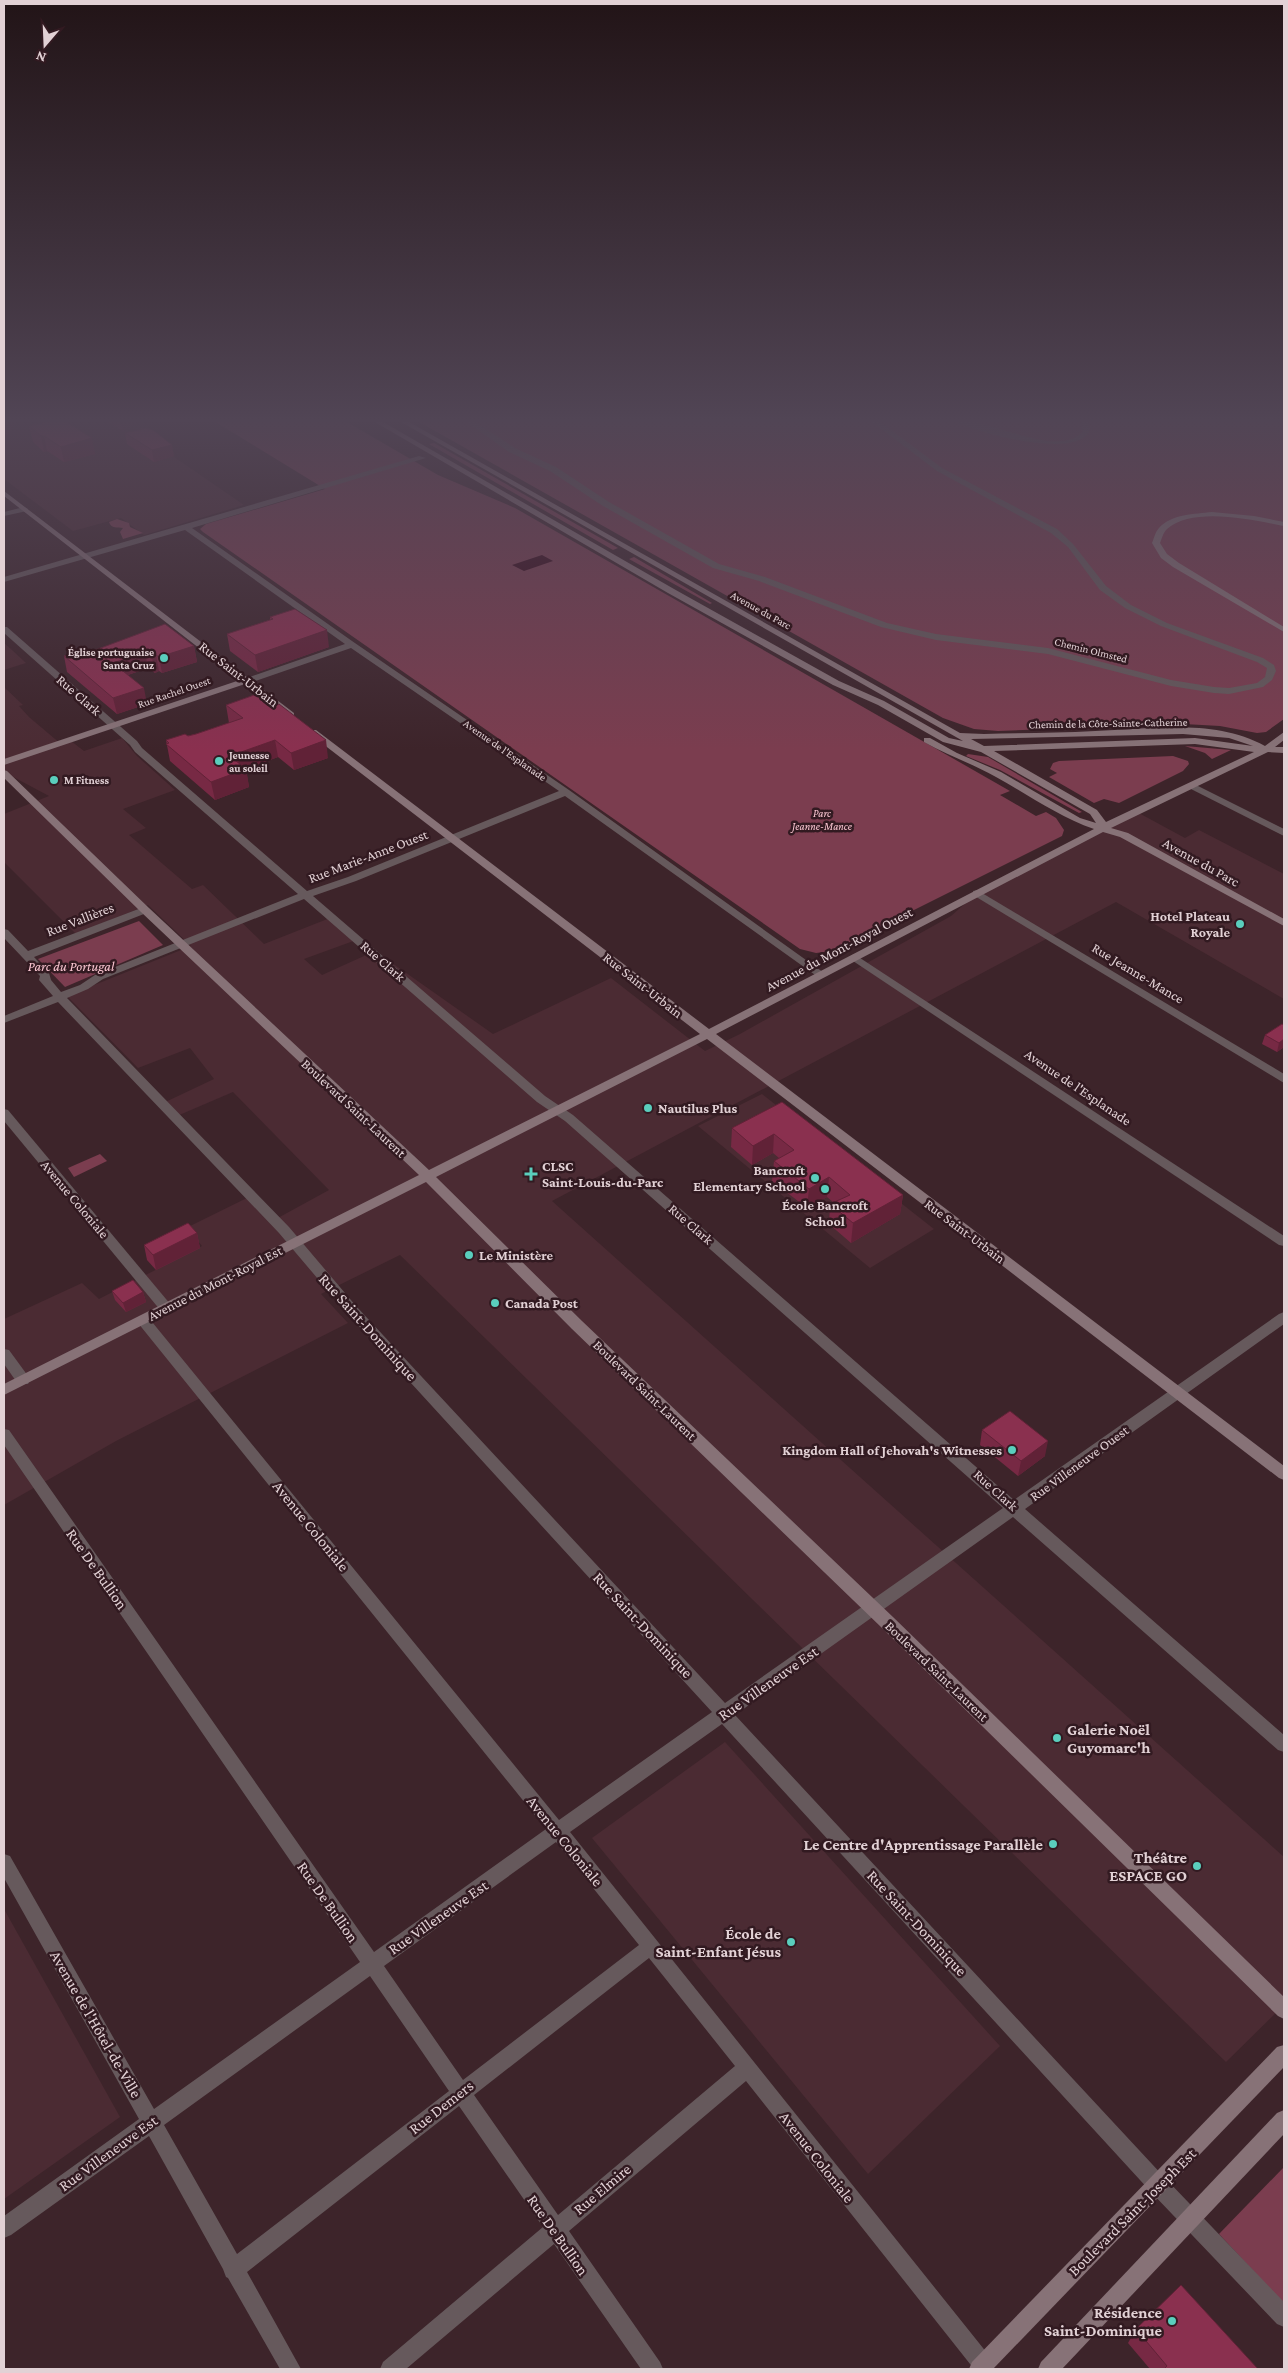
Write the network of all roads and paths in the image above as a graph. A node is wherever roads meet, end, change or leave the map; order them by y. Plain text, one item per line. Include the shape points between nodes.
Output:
1 (50, 529) edge
2 (180, 529) edge
3 (188, 529) edge
4 (564, 529) edge
5 (593, 529) edge
6 (650, 529) edge
7 (1051, 529) edge
8 (1163, 529) edge
9 (1172, 529) edge
10 (86, 556) junction
11 (4, 580) edge
12 (1284, 626) edge
13 (4, 629) edge
14 (1284, 630) edge
15 (352, 645) junction
16 (247, 681) junction
17 (836, 683) junction
18 (112, 725) junction
19 (948, 730) junction
20 (1284, 736) edge
21 (981, 749) junction
22 (1266, 750) junction
23 (1284, 750) edge
24 (1284, 758) edge
25 (4, 762) edge
26 (4, 773) edge
27 (1192, 786) junction
28 (566, 792) junction
29 (1104, 828) junction
30 (1284, 833) edge
31 (452, 838) junction
32 (977, 893) junction
33 (306, 895) junction
34 (145, 910) junction
35 (1284, 923) edge
36 (4, 932) edge
37 (181, 945) junction
38 (26, 956) junction
39 (854, 957) junction
40 (822, 975) junction
41 (59, 996) junction
42 (4, 1020) edge
43 (707, 1034) junction
44 (1284, 1079) edge
45 (557, 1110) junction
46 (4, 1114) edge
47 (427, 1176) junction
48 (1284, 1242) edge
49 (294, 1243) junction
50 (166, 1308) junction
51 (1284, 1317) edge
52 (143, 1320) junction
53 (4, 1354) edge
54 (23, 1380) junction
55 (4, 1390) edge
56 (1178, 1393) junction
57 (4, 1434) edge
58 (1284, 1474) edge
59 (1015, 1508) junction
60 (873, 1608) junction
61 (725, 1714) junction
62 (1284, 1745) edge
63 (558, 1832) junction
64 (4, 1862) edge
65 (651, 1946) junction
66 (372, 1964) junction
67 (1284, 2010) edge
68 (1284, 2054) edge
69 (747, 2068) junction
70 (461, 2092) junction
71 (1284, 2120) edge
72 (152, 2122) junction
73 (1158, 2186) junction
74 (1190, 2219) junction
75 (4, 2228) edge
76 (554, 2229) junction
77 (233, 2270) junction
78 (1284, 2318) edge
79 (981, 2367) edge
80 (291, 2369) edge
81 (390, 2369) edge
82 (653, 2369) edge
83 (1048, 2369) edge

1 - 10 main road, Rue Saint-Urbain
2 - 10 street
3 - 15 street, Avenue de l'Esplanade
4 - 17 main road, Avenue du Parc
5 - 19 main road, Avenue du Parc
6 - 7 street, Chemin Olmsted via 716,566 762,579 884,625 936,637 1058,653 1200,689 1229,691 1251,688 1269,678 1271,668 1260,660 1147,616 1120,602 1098,584 1077,552
8 - 14 main road via 1156,543 1164,556
9 - 12 main road via 1163,544 1178,563
10 - 11 street
10 - 16 main road, Rue Saint-Urbain
13 - 18 street, Rue Clark
15 - 16 street, Rue Rachel Ouest
15 - 28 street, Avenue de l'Esplanade
16 - 18 main road, Rue Rachel Ouest
16 - 31 main road, Rue Saint-Urbain
17 - 21 main road, Avenue du Parc via 946,740
17 - 29 main road, Avenue du Parc via 870,707 954,755 998,774 1077,820
18 - 25 main road, Rue Rachel Ouest
18 - 33 street, Rue Clark
19 - 21 main road, Avenue du Parc
19 - 22 main road, Chemin de la Côte-Sainte-Catherine via 984,738 1180,731 1240,738 1257,742
20 - 22 main road
21 - 22 main road, Chemin de la Côte-Sainte-Catherine via 1195,741
21 - 29 main road, Avenue du Parc via 1094,812
22 - 23 main road
22 - 24 main road, Chemin de la Côte-Sainte-Catherine
22 - 27 main road, Avenue du Mont-Royal Ouest
26 - 34 main road, Boulevard Saint-Laurent
27 - 29 main road, Avenue du Mont-Royal Ouest
27 - 30 street
28 - 31 street, Rue Marie-Anne Ouest
28 - 40 street, Avenue de l'Esplanade
29 - 32 main road, Avenue du Mont-Royal Ouest
29 - 35 main road, Avenue du Parc via 1124,835
31 - 33 street, Rue Marie-Anne Ouest
31 - 43 main road, Rue Saint-Urbain
32 - 39 main road, Avenue du Mont-Royal Ouest
32 - 44 street, Rue Jeanne-Mance
33 - 37 street, Rue Marie-Anne Ouest
33 - 45 street, Rue Clark via 541,1100
34 - 37 main road, Boulevard Saint-Laurent
34 - 38 street, Rue Vallières
36 - 38 street, Rue Saint-Dominique
37 - 41 street, Rue Marie-Anne Ouest
37 - 47 main road, Boulevard Saint-Laurent
38 - 41 street, Rue Saint-Dominique via 45,975
39 - 40 main road, Avenue du Mont-Royal Ouest
39 - 48 street, Avenue de l'Esplanade
40 - 43 main road, Avenue du Mont-Royal Ouest
41 - 42 street, Rue Marie-Anne Ouest
41 - 49 street, Rue Saint-Dominique
43 - 45 main road, Avenue du Mont-Royal Ouest
43 - 56 main road, Rue Saint-Urbain
45 - 47 main road, Avenue du Mont-Royal Ouest
45 - 59 street, Rue Clark
46 - 50 street, Avenue Coloniale
47 - 49 main road, Avenue du Mont-Royal Est
47 - 60 main road, Boulevard Saint-Laurent via 577,1325
49 - 50 main road, Avenue du Mont-Royal Est
49 - 61 street, Rue Saint-Dominique via 351,1309
50 - 52 main road, Avenue du Mont-Royal Est
51 - 56 street, Rue Villeneuve Ouest
52 - 54 main road, Avenue du Mont-Royal Est
52 - 63 street, Avenue Coloniale
53 - 54 street
54 - 55 main road, Avenue du Mont-Royal Est
56 - 58 main road, Rue Saint-Urbain
56 - 59 street, Rue Villeneuve Ouest
57 - 66 street, Rue De Bullion
59 - 60 street, Rue Villeneuve Ouest
59 - 62 street, Rue Clark
60 - 61 street, Rue Villeneuve Est
60 - 67 main road, Boulevard Saint-Laurent
61 - 63 street, Rue Villeneuve Est
61 - 73 street, Rue Saint-Dominique
63 - 65 street, Avenue Coloniale
63 - 66 street, Rue Villeneuve Est
64 - 72 street, Avenue de l'Hôtel-de-Ville
65 - 69 street, Avenue Coloniale
65 - 70 street, Rue Demers
66 - 70 street, Rue De Bullion
66 - 72 street, Rue Villeneuve Est
68 - 73 main road, Boulevard Saint-Joseph Est
69 - 76 street, Rue Elmire
69 - 79 street, Avenue Coloniale
70 - 76 street, Rue De Bullion
70 - 77 street, Rue Demers
71 - 74 main road
72 - 75 street, Rue Villeneuve Est
72 - 77 street, Avenue de l'Hôtel-de-Ville
73 - 74 street, Rue Saint-Dominique
73 - 79 main road, Boulevard Saint-Joseph Est
74 - 78 street, Rue Saint-Dominique
74 - 83 main road
76 - 81 street, Rue Elmire
76 - 82 street, Rue De Bullion
77 - 80 street, Avenue de l'Hôtel-de-Ville

